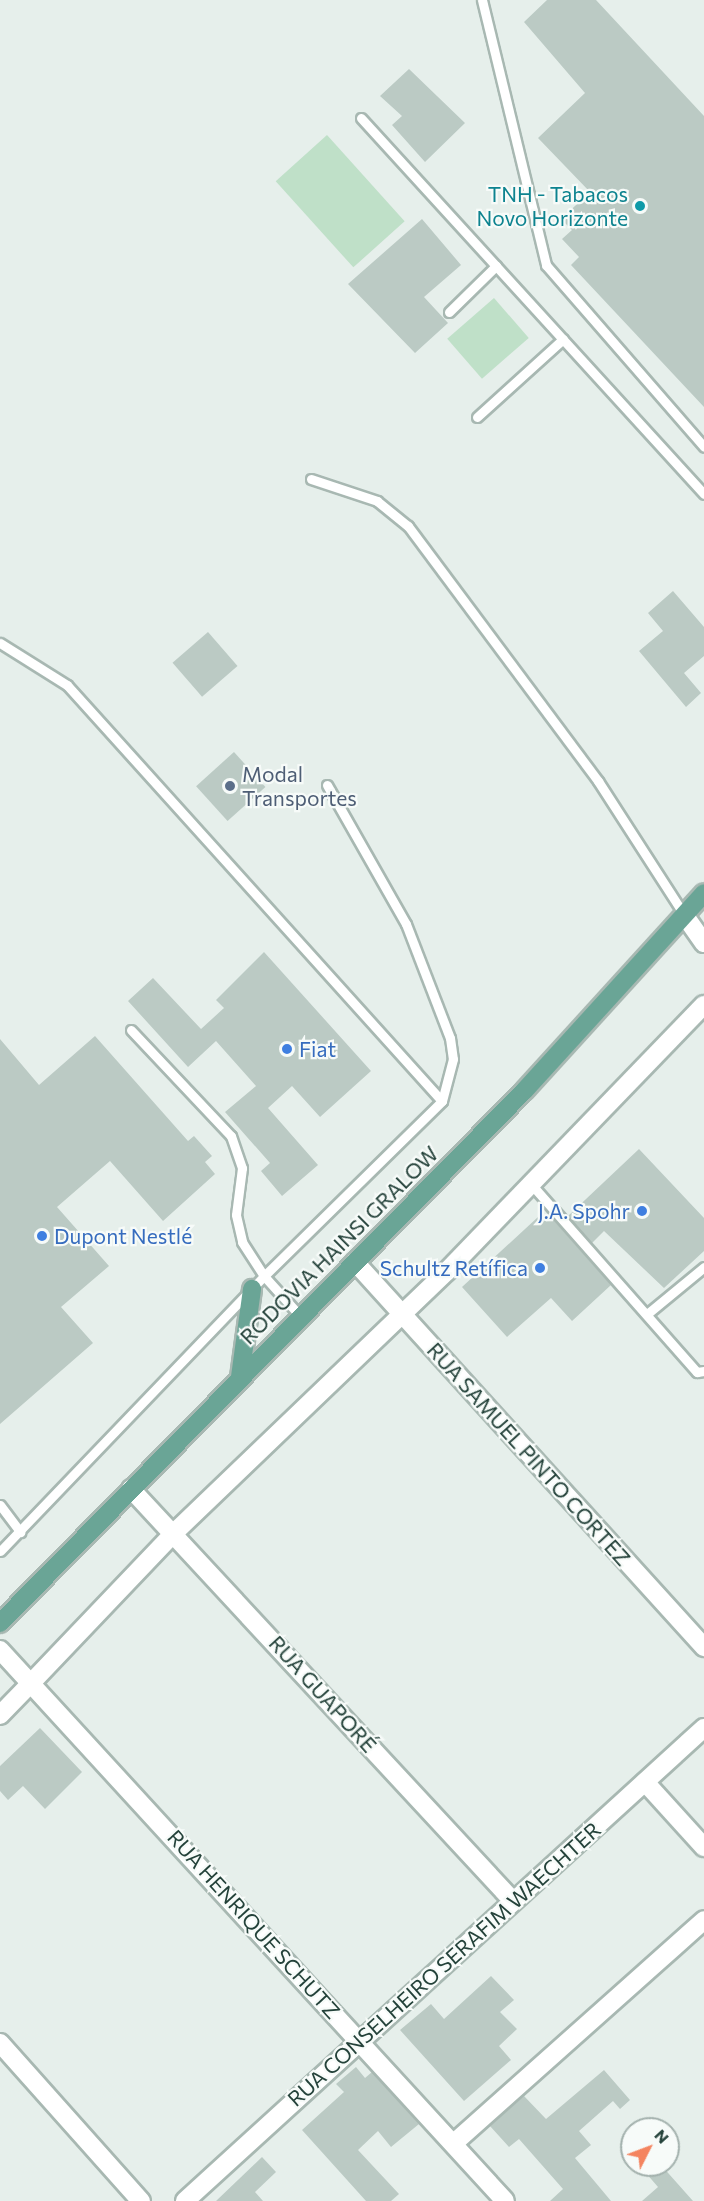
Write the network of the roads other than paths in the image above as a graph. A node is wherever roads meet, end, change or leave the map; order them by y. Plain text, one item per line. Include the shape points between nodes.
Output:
1 (482, 0) edge
2 (361, 118) dead end
3 (496, 266) junction
4 (449, 312) dead end
5 (563, 339) junction
6 (477, 417) dead end
7 (704, 447) edge
8 (311, 479) dead end
9 (704, 494) edge
10 (0, 643) edge
11 (327, 785) dead end
12 (704, 893) edge
13 (685, 916) junction
14 (704, 943) edge
15 (704, 1005) edge
16 (131, 1030) dead end
17 (442, 1101) junction
18 (531, 1184) junction
19 (355, 1262) junction
20 (704, 1267) edge
21 (258, 1283) junction
22 (401, 1313) junction
23 (647, 1314) junction
24 (301, 1317) junction
25 (704, 1371) edge
26 (240, 1377) junction
27 (131, 1489) junction
28 (0, 1505) edge
29 (20, 1532) junction
30 (175, 1532) junction
31 (0, 1551) edge
32 (0, 1623) edge
33 (704, 1647) edge
34 (0, 1650) edge
35 (32, 1682) junction
36 (0, 1714) edge
37 (704, 1728) edge
38 (645, 1782) junction
39 (704, 1847) edge
40 (512, 1900) junction
41 (704, 1920) edge
42 (360, 2040) junction
43 (0, 2043) edge
44 (454, 2143) junction
45 (141, 2201) edge
46 (185, 2201) edge
47 (505, 2201) edge

1 - 7 lane via 546,265
2 - 3 lane
3 - 4 lane
3 - 5 lane
5 - 6 lane
5 - 9 lane
8 - 13 lane via 377,501 408,526 610,799
10 - 17 lane via 67,686
11 - 17 lane via 406,924 450,1038 453,1059
12 - 13 main road, RODOVIA HAINSI GRALOW
13 - 14 street
13 - 19 main road, RODOVIA HAINSI GRALOW via 582,1031
15 - 18 street
16 - 21 lane via 231,1136 242,1168 236,1215
17 - 21 lane
18 - 22 street
18 - 23 lane
19 - 22 street, RUA SAMUEL PINTO CORTEZ
19 - 24 main road, RODOVIA HAINSI GRALOW
20 - 23 lane
21 - 24 lane
21 - 26 main road
21 - 29 lane
22 - 30 street
22 - 33 street, RUA SAMUEL PINTO CORTEZ
23 - 25 lane via 697,1372
24 - 26 main road, RODOVIA HAINSI GRALOW
26 - 27 main road, RODOVIA HAINSI GRALOW
27 - 30 street, RUA GUAPORÉ
27 - 32 main road, RODOVIA HAINSI GRALOW
28 - 29 lane
29 - 31 lane
30 - 35 street
30 - 40 street, RUA GUAPORÉ
34 - 35 street, RUA HENRIQUE SCHUTZ
35 - 36 street
35 - 42 street, RUA HENRIQUE SCHUTZ
37 - 38 street, RUA CONSELHEIRO SERAFIM WAECHTER
38 - 39 street
38 - 40 street, RUA CONSELHEIRO SERAFIM WAECHTER
40 - 42 street, RUA CONSELHEIRO SERAFIM WAECHTER
41 - 44 street
42 - 44 street, RUA HENRIQUE SCHUTZ
42 - 46 street, RUA CONSELHEIRO SERAFIM WAECHTER
43 - 45 street
44 - 47 street, RUA HENRIQUE SCHUTZ

